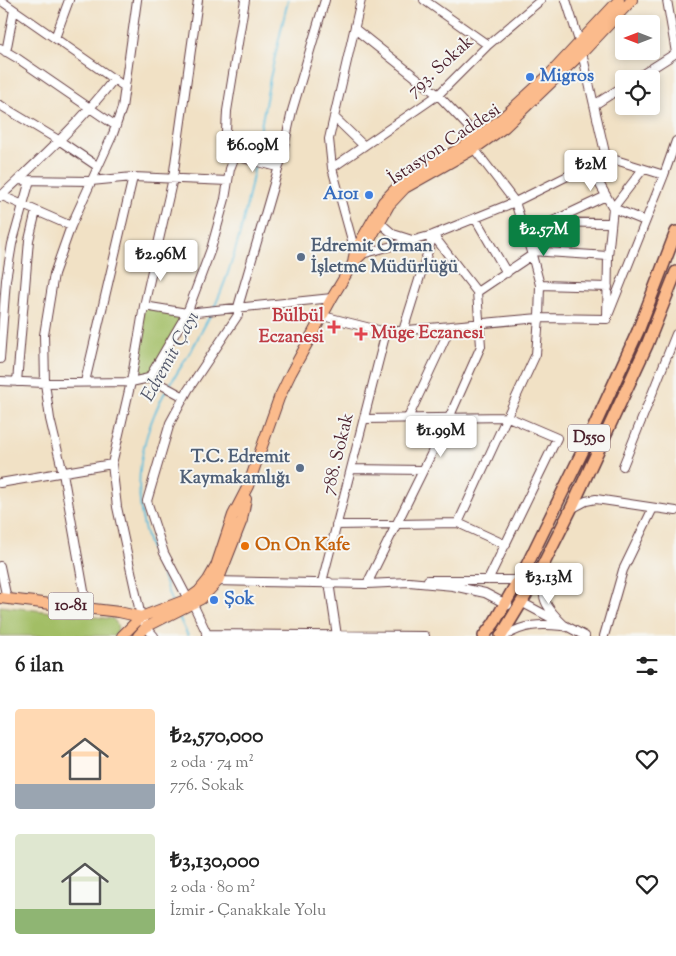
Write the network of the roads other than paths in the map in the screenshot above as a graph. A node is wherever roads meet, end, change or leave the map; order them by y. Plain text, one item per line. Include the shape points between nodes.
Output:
1 (0, 0) edge
2 (69, 0) edge
3 (137, 0) edge
4 (198, 0) edge
5 (245, 0) edge
6 (325, 0) edge
7 (361, 0) edge
8 (424, 0) edge
9 (541, 0) edge
10 (566, 0) edge
11 (619, 0) edge
12 (632, 0) edge
13 (667, 0) edge
14 (434, 3) edge
15 (14, 10) junction
16 (355, 29) junction
17 (55, 38) junction
18 (488, 45) junction
19 (581, 48) junction
20 (3, 50) edge
21 (676, 53) edge
22 (649, 70) edge
23 (114, 80) junction
24 (125, 87) junction
25 (615, 92) edge
26 (438, 95) junction
27 (0, 105) edge
28 (594, 105) junction
29 (91, 109) junction
30 (334, 116) junction
31 (116, 126) junction
32 (60, 141) junction
33 (676, 141) edge
34 (474, 143) junction
35 (364, 146) junction
36 (235, 156) junction
37 (606, 157) junction
38 (589, 164) junction
39 (97, 166) junction
40 (277, 168) junction
41 (332, 168) junction
42 (643, 169) junction
43 (664, 175) junction
44 (133, 177) junction
45 (172, 178) junction
46 (18, 180) junction
47 (30, 180) junction
48 (90, 181) junction
49 (228, 181) junction
50 (1, 196) edge
51 (606, 196) junction
52 (515, 202) junction
53 (22, 205) junction
54 (613, 208) junction
55 (36, 211) junction
56 (475, 218) junction
57 (377, 219) junction
58 (645, 221) junction
59 (521, 222) junction
60 (551, 222) junction
61 (611, 223) junction
62 (72, 226) junction
63 (676, 232) edge
64 (433, 235) junction
65 (414, 240) junction
66 (358, 252) junction
67 (532, 253) junction
68 (608, 256) junction
69 (676, 272) edge
70 (506, 273) junction
71 (540, 285) junction
72 (608, 287) junction
73 (673, 290) edge
74 (477, 292) junction
75 (332, 298) junction
76 (144, 306) junction
77 (236, 308) junction
78 (187, 313) junction
79 (322, 316) junction
80 (539, 318) junction
81 (607, 319) junction
82 (480, 323) junction
83 (451, 326) junction
84 (403, 331) junction
85 (386, 332) junction
86 (676, 334) edge
87 (0, 359) edge
88 (149, 378) junction
89 (0, 381) edge
90 (17, 382) junction
91 (85, 382) junction
92 (131, 382) junction
93 (45, 383) junction
94 (184, 397) junction
95 (508, 417) junction
96 (364, 418) junction
97 (408, 418) junction
98 (448, 418) junction
99 (112, 464) junction
100 (624, 466) dead end
101 (351, 469) junction
102 (423, 470) junction
103 (62, 473) junction
104 (0, 483) edge
105 (653, 508) junction
106 (571, 509) junction
107 (676, 511) edge
108 (458, 523) junction
109 (397, 524) junction
110 (336, 525) junction
111 (506, 545) junction
112 (548, 555) junction
113 (0, 566) edge
114 (488, 580) junction
115 (518, 580) junction
116 (213, 581) junction
117 (325, 582) junction
118 (409, 582) junction
119 (367, 584) junction
120 (529, 590) junction
121 (4, 598) edge
122 (188, 603) junction
123 (504, 603) junction
124 (518, 607) junction
125 (87, 608) junction
126 (157, 616) junction
127 (141, 617) junction
128 (146, 627) junction
129 (566, 627) junction
130 (518, 632) edge
131 (207, 635) edge
132 (268, 635) edge
133 (122, 636) edge
134 (138, 636) edge
135 (154, 636) edge
136 (337, 636) edge
137 (425, 636) edge
138 (484, 636) edge
139 (501, 636) edge
140 (505, 636) edge
141 (585, 636) edge
142 (604, 636) edge

1 - 15 street
2 - 17 street
3 - 24 street
4 - 45 street
5 - 36 street via 227,111 226,131
6 - 40 street
7 - 16 street
8 - 14 street
9 - 18 street, 793. Sokak
10 - 19 street
11 - 19 main road, İstasyon Caddesi
12 - 19 main road, İstasyon Caddesi
13 - 21 street
14 - 18 street
15 - 17 street
15 - 20 street
16 - 26 street
16 - 30 street
17 - 23 street
18 - 26 street, 793. Sokak
19 - 28 street
19 - 34 main road, İstasyon Caddesi
20 - 29 street
21 - 22 street
23 - 24 street
23 - 29 street
24 - 31 street
25 - 28 street
26 - 34 street
26 - 35 street, 793. Sokak
27 - 32 street
28 - 37 street
29 - 31 street
29 - 32 street
30 - 35 street
30 - 41 street via 329,139
31 - 39 street
32 - 39 street
32 - 46 street
33 - 43 street
34 - 52 street
34 - 57 main road, İstasyon Caddesi via 402,182 382,202
35 - 41 street, 793. Sokak
36 - 40 street
36 - 49 street
37 - 38 street
37 - 42 street
38 - 51 street
38 - 52 street
39 - 48 street
40 - 77 street
41 - 66 street
42 - 43 street
42 - 54 street
43 - 58 street
44 - 45 street
44 - 48 street
44 - 91 street
45 - 49 street
45 - 76 street
46 - 47 street
46 - 50 street
47 - 48 street
47 - 53 street
48 - 62 street
49 - 78 street via 211,249
50 - 53 street
51 - 54 street
51 - 60 street
52 - 56 street
52 - 59 street
53 - 55 street
53 - 87 street via 6,280
54 - 58 street
54 - 61 street
55 - 62 street
55 - 90 street via 29,240
56 - 64 street
56 - 70 street
57 - 65 street via 393,234
57 - 66 main road, İstasyon Caddesi
58 - 81 street
59 - 60 street
59 - 67 street
60 - 61 street
61 - 68 street
62 - 93 street via 54,274 44,335
63 - 115 highway, D550 via 638,331
64 - 65 street
64 - 74 street
64 - 84 street
65 - 66 street
66 - 75 main road, İstasyon Caddesi
67 - 68 street
67 - 70 street
67 - 71 street
68 - 72 street
69 - 73 highway
70 - 74 street
71 - 72 street
71 - 80 street
72 - 81 street
73 - 106 highway
74 - 82 street
75 - 77 street
75 - 79 main road, İstasyon Caddesi
76 - 78 street
76 - 92 street
77 - 78 street
77 - 94 street via 238,315
78 - 88 street
79 - 85 street
79 - 116 main road, İstasyon Caddesi via 279,398 248,486 233,515
80 - 81 street
80 - 82 street
80 - 95 street via 536,354
82 - 83 street
82 - 98 street via 481,346
83 - 84 street
83 - 97 street
84 - 85 street
85 - 96 street, 788. Sokak
86 - 100 street
88 - 92 street
88 - 94 street
89 - 90 street
90 - 93 street
91 - 92 street
91 - 93 street
92 - 99 street
93 - 103 street
94 - 122 street via 170,424 147,501 164,552
95 - 98 street
95 - 108 street
95 - 111 street via 557,438
96 - 97 street
96 - 101 street, 788. Sokak
97 - 98 street
98 - 102 street
99 - 103 street
99 - 127 street via 117,507
101 - 102 street
101 - 110 street, 788. Sokak
102 - 109 street
103 - 104 street
103 - 125 street
105 - 106 street via 596,499
105 - 107 street
105 - 142 street via 623,570
106 - 112 highway
108 - 109 street
108 - 111 street
109 - 110 street
109 - 119 street
110 - 117 street, 788. Sokak
111 - 114 street
112 - 120 highway
112 - 129 street via 543,578 544,600 552,614
113 - 121 street
114 - 115 street
114 - 118 street
115 - 120 street
115 - 123 highway, D550
116 - 117 street
116 - 122 main road, İstasyon Caddesi
117 - 119 street
117 - 136 street
118 - 119 street
118 - 123 street via 483,592
120 - 124 highway
121 - 125 main road, 10-81
122 - 126 main road
122 - 131 street
123 - 124 street
123 - 138 highway, D550
124 - 129 street
124 - 139 highway
125 - 127 main road, 10-81
126 - 127 main road
126 - 128 main road
127 - 128 street
127 - 133 main road
128 - 134 main road
128 - 135 street
129 - 130 street via 530,625
129 - 141 street
130 - 140 street
131 - 132 street
132 - 136 street
136 - 137 street

